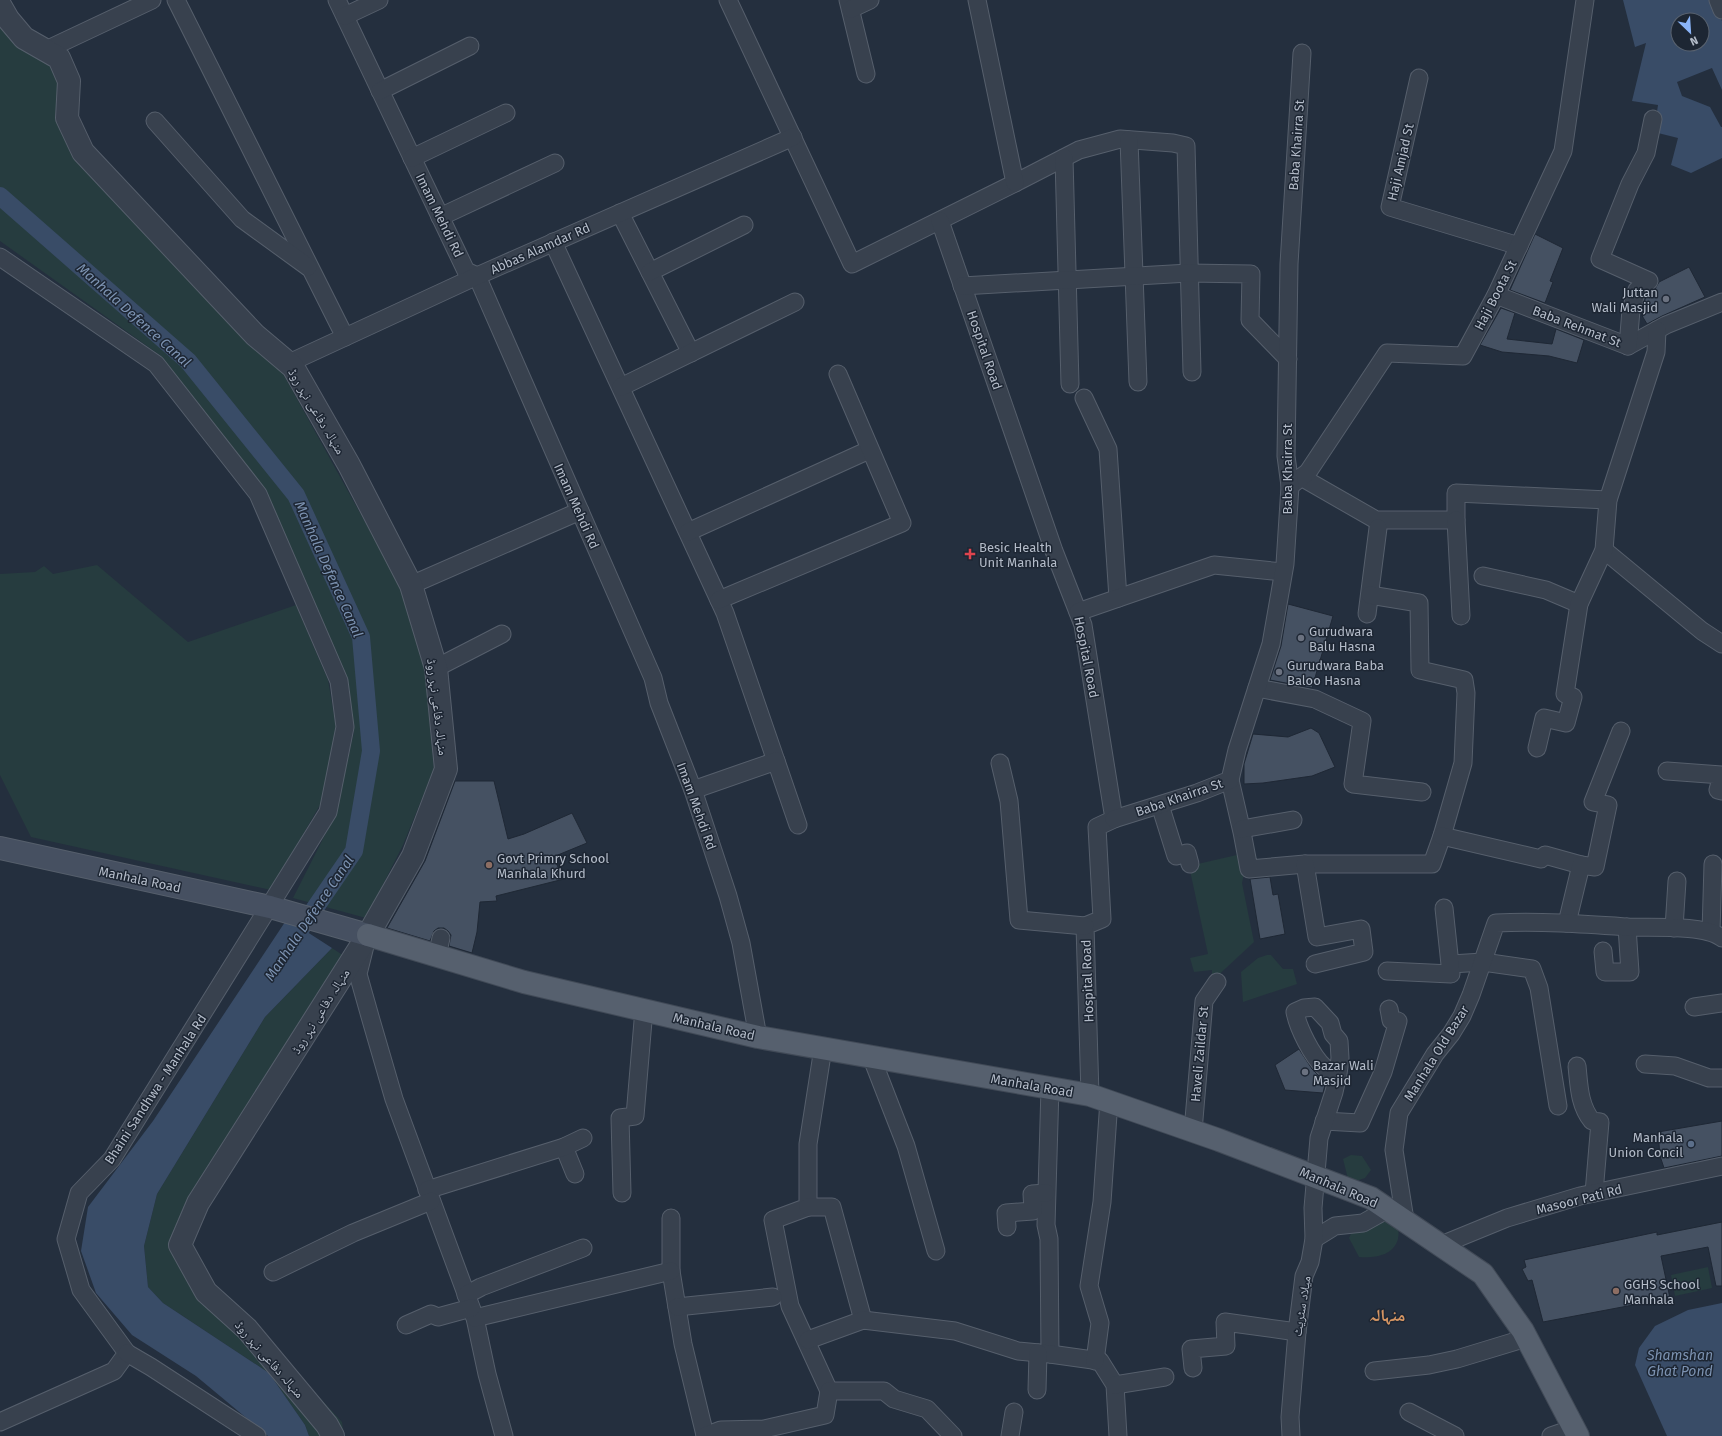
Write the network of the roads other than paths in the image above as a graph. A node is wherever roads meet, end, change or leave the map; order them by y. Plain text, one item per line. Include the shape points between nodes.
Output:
1 (152, 0) edge
2 (176, 0) edge
3 (337, 0) edge
4 (379, 0) edge
5 (728, 0) edge
6 (870, 0) edge
7 (977, 0) edge
8 (1585, 0) edge
9 (1718, 0) edge
10 (0, 4) edge
11 (849, 4) edge
12 (1722, 10) edge
13 (344, 16) junction
14 (470, 46) dead end
15 (46, 50) junction
16 (1302, 53) dead end
17 (866, 74) dead end
18 (1419, 78) dead end
19 (380, 91) junction
20 (506, 113) dead end
21 (1653, 119) dead end
22 (156, 121) dead end
23 (793, 137) junction
24 (1129, 140) junction
25 (412, 158) junction
26 (1064, 158) junction
27 (555, 163) dead end
28 (1016, 183) junction
29 (620, 213) junction
30 (440, 217) junction
31 (940, 221) junction
32 (744, 225) dead end
33 (553, 242) junction
34 (1519, 246) junction
35 (0, 257) edge
36 (310, 268) junction
37 (650, 272) junction
38 (1189, 273) junction
39 (476, 276) junction
40 (1134, 276) junction
41 (1068, 280) junction
42 (962, 286) junction
43 (1496, 295) junction
44 (795, 302) dead end
45 (1722, 302) edge
46 (1657, 330) junction
47 (345, 337) junction
48 (1628, 346) junction
49 (690, 353) junction
50 (1288, 359) junction
51 (289, 363) junction
52 (1192, 372) dead end
53 (838, 374) dead end
54 (1138, 382) dead end
55 (1070, 384) dead end
56 (621, 387) junction
57 (1084, 398) dead end
58 (869, 450) junction
59 (1296, 482) junction
60 (1608, 500) junction
61 (580, 511) junction
62 (1456, 520) junction
63 (1378, 528) dead end
64 (688, 532) junction
65 (1604, 550) junction
66 (1283, 572) junction
67 (1483, 576) dead end
68 (411, 585) junction
69 (1370, 595) junction
70 (1118, 598) junction
71 (719, 600) junction
72 (1579, 604) junction
73 (1078, 612) junction
74 (1367, 614) dead end
75 (1461, 616) dead end
76 (502, 634) dead end
77 (1722, 644) edge
78 (436, 668) junction
79 (1257, 688) junction
80 (1621, 731) dead end
81 (1536, 748) dead end
82 (776, 761) junction
83 (1000, 763) dead end
84 (1667, 771) dead end
85 (1230, 780) junction
86 (693, 790) junction
87 (1722, 791) edge
88 (1422, 792) dead end
89 (1160, 805) junction
90 (1114, 819) junction
91 (1293, 820) dead end
92 (798, 825) dead end
93 (1242, 829) junction
94 (1442, 836) junction
95 (0, 848) edge
96 (1190, 864) dead end
97 (1305, 864) junction
98 (1713, 864) dead end
99 (1581, 865) junction
100 (1677, 881) dead end
101 (275, 908) junction
102 (1444, 908) dead end
103 (1568, 922) junction
104 (1085, 926) junction
105 (1627, 927) junction
106 (1674, 928) junction
107 (360, 932) junction
108 (1718, 935) edge
109 (1603, 951) dead end
110 (1483, 962) junction
111 (1315, 964) dead end
112 (1451, 964) junction
113 (1387, 971) dead end
114 (1217, 982) dead end
115 (1722, 1002) edge
116 (1694, 1007) dead end
117 (1389, 1009) dead end
118 (644, 1010) junction
119 (758, 1037) junction
120 (824, 1048) junction
121 (871, 1056) junction
122 (1645, 1064) dead end
123 (1577, 1066) dead end
124 (1338, 1074) dead end
125 (1722, 1078) edge
126 (1050, 1088) junction
127 (1100, 1097) junction
128 (1558, 1106) dead end
129 (1324, 1120) junction
130 (1193, 1131) junction
131 (583, 1138) dead end
132 (564, 1147) junction
133 (1722, 1166) edge
134 (575, 1174) dead end
135 (1317, 1177) junction
136 (622, 1193) dead end
137 (1046, 1193) junction
138 (1594, 1193) junction
139 (429, 1195) junction
140 (808, 1206) junction
141 (1396, 1215) junction
142 (671, 1218) dead end
143 (1007, 1227) dead end
144 (1314, 1239) junction
145 (1441, 1245) junction
146 (584, 1248) dead end
147 (936, 1251) dead end
148 (671, 1271) junction
149 (273, 1272) dead end
150 (773, 1297) dead end
151 (470, 1307) junction
152 (677, 1307) junction
153 (863, 1320) junction
154 (406, 1325) dead end
155 (1297, 1332) junction
156 (1526, 1338) junction
157 (808, 1340) dead end
158 (127, 1353) junction
159 (1044, 1353) junction
160 (1095, 1360) junction
161 (1192, 1368) dead end
162 (1374, 1371) dead end
163 (1165, 1377) dead end
164 (1115, 1386) junction
165 (1036, 1390) dead end
166 (829, 1391) junction
167 (1014, 1412) dead end
168 (1409, 1412) dead end
169 (0, 1422) edge
170 (1576, 1432) edge
171 (705, 1435) edge
172 (257, 1436) edge
173 (333, 1436) edge
174 (504, 1436) edge
175 (953, 1436) edge
176 (1010, 1436) edge
177 (1118, 1436) edge
178 (1291, 1436) edge
179 (1455, 1436) edge
180 (1551, 1436) edge

1 - 15 street
2 - 36 street
3 - 13 street, Imam Mehdi Rd
4 - 13 street
5 - 23 street
6 - 11 street
7 - 28 street
8 - 34 street, Haji Boota St via 1563,151
9 - 12 street
10 - 15 street, منہالہ دفاعی نہر روڈ via 8,19 24,38
11 - 17 street
13 - 19 street, Imam Mehdi Rd
14 - 19 street
15 - 51 street, منہالہ دفاعی نہر روڈ via 59,58 69,81 67,118 83,152 255,335
16 - 50 street, Baba Khairra St via 1289,264
18 - 34 street, Haji Amjad St via 1390,207
19 - 25 street, Imam Mehdi Rd
20 - 25 street
21 - 48 street via 1646,153 1630,184 1600,259 1649,281 1637,290 1630,310
22 - 36 street via 242,219
23 - 29 street, Abbas Alamdar Rd
23 - 31 street via 852,264
24 - 26 street via 1120,139 1079,150
24 - 38 street via 1186,146
24 - 40 street
25 - 30 street, Imam Mehdi Rd
26 - 28 street
26 - 41 street
27 - 30 street
28 - 31 street
29 - 33 street, Abbas Alamdar Rd
29 - 37 street
30 - 39 street, Imam Mehdi Rd via 466,271
31 - 42 street, Hospital Road
32 - 37 street
33 - 39 street, Abbas Alamdar Rd
33 - 56 street
34 - 43 street, Haji Boota St
35 - 101 street, Bhaini Sandhwa - Manhala Rd via 156,364 258,494 339,681 345,727 328,812
36 - 47 street
37 - 49 street
38 - 40 street
38 - 50 street via 1251,274 1250,320
38 - 52 street
39 - 47 street, Abbas Alamdar Rd
39 - 61 street, Imam Mehdi Rd
40 - 41 street
40 - 54 street
41 - 42 street
41 - 55 street
42 - 73 street, Hospital Road
43 - 48 street, Baba Rehmat St
43 - 59 street, Haji Boota St via 1463,356 1387,353 1308,472
44 - 49 street
45 - 46 street, Baba Rehmat St
46 - 48 street, Baba Rehmat St
46 - 60 street via 1656,352
47 - 51 street, Abbas Alamdar Rd
49 - 56 street
50 - 59 street, Baba Khairra St via 1286,456
51 - 68 street, منہالہ دفاعی نہر روڈ via 349,465
53 - 58 street
56 - 64 street
57 - 70 street via 1108,449
58 - 64 street
58 - 71 street via 902,524
59 - 62 street via 1376,520
59 - 66 street, Baba Khairra St
60 - 62 street via 1456,493
60 - 65 street
61 - 68 street
61 - 86 street, Imam Mehdi Rd via 653,678 659,703
62 - 75 street
63 - 69 street
64 - 71 street
65 - 72 street
65 - 77 street
66 - 70 street via 1214,565
66 - 79 street, Baba Khairra St via 1271,644
67 - 72 street via 1546,590
68 - 78 street, منہالہ دفاعی نہر روڈ
69 - 74 street
69 - 94 street via 1419,603 1420,670 1464,680 1466,693 1463,763
70 - 73 street
71 - 82 street
72 - 81 street via 1565,694 1573,696 1566,724 1544,718
73 - 90 street, Hospital Road via 1083,625
76 - 78 street
78 - 107 street, منہالہ دفاعی نہر روڈ via 446,769 413,856
79 - 85 street, Baba Khairra St
79 - 88 street via 1315,699 1362,721 1353,784
80 - 99 street via 1593,802 1608,805 1595,867
82 - 86 street
82 - 92 street
83 - 104 street via 1009,801 1019,920
84 - 87 street via 1722,775 1718,790
85 - 89 street, Baba Khairra St
85 - 93 street
86 - 119 street, Imam Mehdi Rd via 742,944
89 - 90 street, Baba Khairra St
89 - 96 street via 1176,856 1187,853
90 - 104 street, Hospital Road via 1097,827 1102,919
91 - 93 street
93 - 97 street via 1249,869
94 - 97 street via 1432,864
94 - 99 street via 1541,859 1545,855
95 - 101 main road, Manhala Road
97 - 111 street via 1317,937 1361,929 1364,952
98 - 108 street
99 - 103 street
100 - 106 street
101 - 107 main road, Manhala Road
101 - 158 street, Bhaini Sandhwa - Manhala Rd via 112,1159 79,1193 66,1239 81,1290
102 - 112 street
103 - 105 street, Manhala Old Bazar
103 - 110 street, Manhala Old Bazar via 1496,923
104 - 127 street, Hospital Road
105 - 106 street, Manhala Old Bazar
105 - 109 street via 1630,972 1605,972
106 - 108 street, Manhala Old Bazar
107 - 118 main road, Manhala Road via 439,947 524,982
107 - 139 street via 358,974 394,1099
107 - 173 street, منہالہ دفاعی نہر روڈ via 198,1203 180,1245 206,1292 247,1329 327,1425
110 - 112 street
110 - 128 street via 1532,969 1538,988
110 - 141 street, Manhala Old Bazar via 1462,1016 1399,1113 1394,1150
112 - 113 street via 1451,974
114 - 130 street, Haveli Zaildar St via 1204,1001
115 - 116 street
117 - 129 street via 1391,1020 1398,1020 1383,1072 1360,1123
118 - 119 main road, Manhala Road
118 - 136 street via 635,1116 620,1118
119 - 120 main road, Manhala Road
120 - 121 main road, Manhala Road
120 - 140 street via 808,1144
121 - 126 main road, Manhala Road
121 - 147 street via 906,1146
122 - 125 street via 1675,1066 1709,1078
123 - 138 street via 1581,1101 1586,1114 1592,1121 1600,1122
124 - 129 street, میلاد سٹریٹ
126 - 127 main road, Manhala Road
126 - 137 street
127 - 130 main road, Manhala Road
127 - 160 street, Hospital Road via 1102,1202 1089,1286 1100,1323
129 - 135 street, میلاد سٹریٹ via 1319,1138
130 - 135 main road, Manhala Road
131 - 132 street
132 - 134 street
132 - 139 street
133 - 138 street, Masoor Pati Rd
135 - 141 main road, Manhala Road via 1370,1198
135 - 144 street, میلاد سٹریٹ via 1313,1208
137 - 143 street via 1032,1194 1033,1211 1006,1213
137 - 159 street via 1046,1225 1049,1239
138 - 145 street, Masoor Pati Rd via 1506,1218
139 - 149 street
139 - 151 street
140 - 153 street via 832,1207
140 - 166 street via 773,1220 790,1306
141 - 144 street via 1363,1224 1335,1226
141 - 145 main road, Manhala Road
142 - 148 street
144 - 155 street, میلاد سٹریٹ via 1310,1262 1304,1276
145 - 156 main road, Manhala Road via 1483,1274
146 - 151 street via 481,1287
148 - 151 street
148 - 152 street
150 - 152 street
151 - 154 street via 438,1317 431,1314
151 - 174 street
152 - 171 street via 683,1344
153 - 157 street
153 - 159 street via 955,1331 1018,1351
155 - 161 street via 1225,1322 1226,1346 1191,1349
155 - 178 street, میلاد سٹریٹ via 1290,1417
156 - 162 street via 1457,1359
156 - 170 main road, Manhala Road
158 - 169 street via 114,1371
158 - 172 street
159 - 160 street
159 - 165 street
160 - 164 street via 1100,1361
163 - 164 street
164 - 177 street
166 - 171 street via 825,1415 764,1428 721,1430
166 - 175 street via 884,1391 894,1399 927,1409
167 - 176 street
168 - 179 street
170 - 180 street

